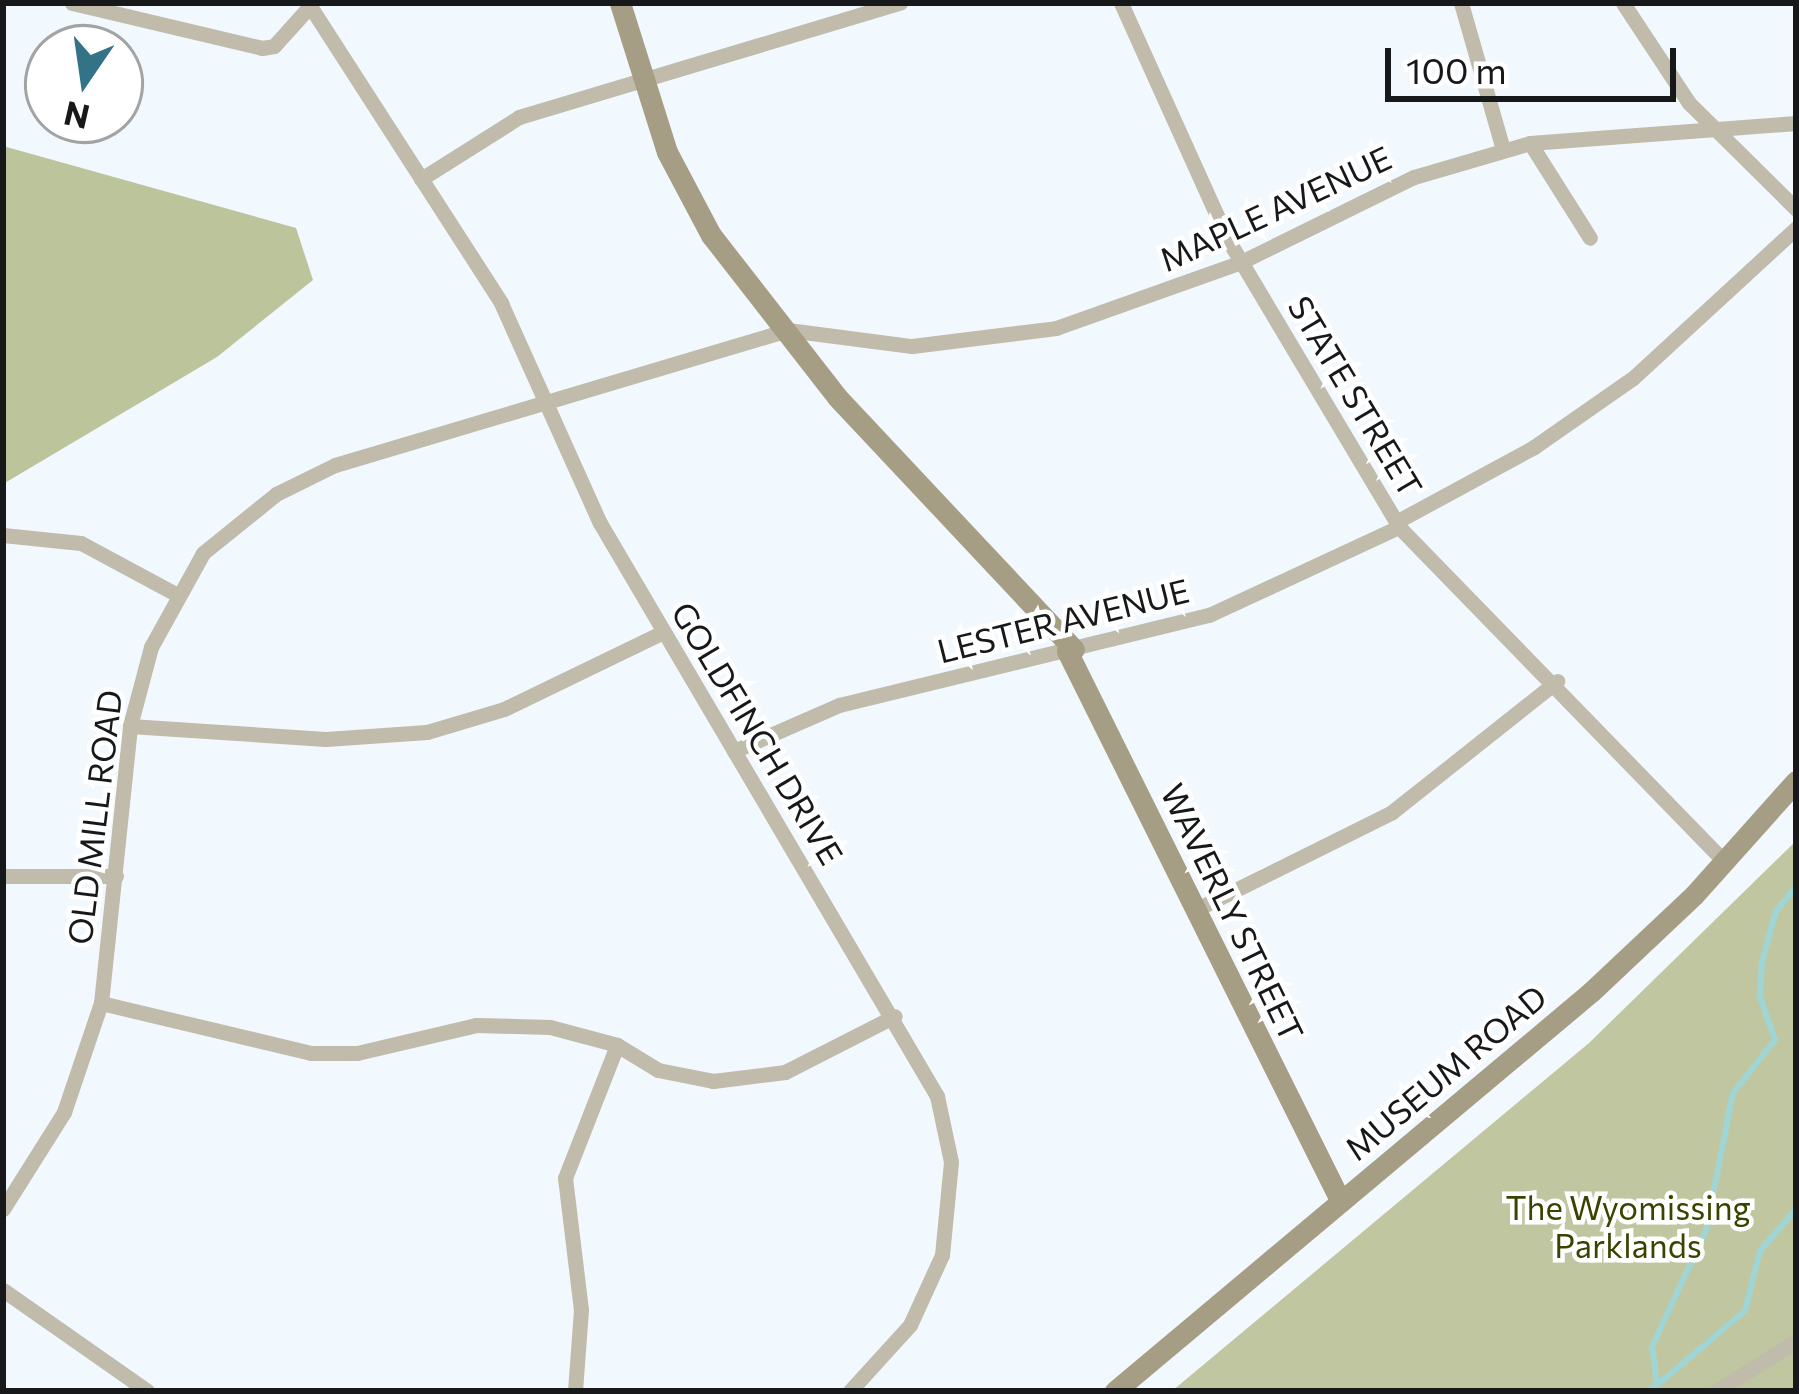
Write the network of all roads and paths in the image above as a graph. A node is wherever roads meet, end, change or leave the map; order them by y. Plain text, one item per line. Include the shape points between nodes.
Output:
1 (72, 3) edge
2 (620, 3) edge
3 (899, 3) edge
4 (1121, 3) edge
5 (1461, 3) edge
6 (1623, 3) edge
7 (309, 4) edge
8 (642, 79) junction
9 (1796, 123) edge
10 (1709, 125) junction
11 (1530, 143) junction
12 (1503, 149) junction
13 (421, 179) junction
14 (1796, 209) edge
15 (1796, 228) edge
16 (1590, 238) dead end
17 (1241, 262) junction
18 (788, 330) junction
19 (549, 398) junction
20 (1398, 525) junction
21 (3, 535) edge
22 (174, 593) junction
23 (662, 634) junction
24 (1071, 650) junction
25 (1556, 681) junction
26 (130, 726) junction
27 (734, 751) junction
28 (1796, 781) edge
29 (1726, 862) junction
30 (3, 876) edge
31 (116, 876) junction
32 (1195, 910) junction
33 (101, 1003) junction
34 (895, 1016) junction
35 (617, 1045) junction
36 (1341, 1202) junction
37 (3, 1209) edge
38 (3, 1290) edge
39 (1796, 1341) edge
40 (147, 1391) edge
41 (575, 1391) edge
42 (850, 1391) edge
43 (1115, 1391) edge
44 (1716, 1391) edge

1 - 7 street via 262,48 274,46
2 - 8 street, WAVERLY STREET
3 - 8 street
4 - 17 street, STATE STREET via 1156,94
5 - 12 street
6 - 10 street
7 - 13 street, GOLDFINCH DRIVE
8 - 13 street via 519,117
8 - 18 street, WAVERLY STREET via 693,208
9 - 10 street, MAPLE AVENUE
10 - 11 street, MAPLE AVENUE
10 - 14 street
11 - 12 street, MAPLE AVENUE
11 - 16 street
12 - 17 street, MAPLE AVENUE via 1366,196
13 - 19 street, GOLDFINCH DRIVE
15 - 20 street, LESTER AVENUE via 1633,378
17 - 18 street, MAPLE AVENUE via 1118,309 997,340 865,344
17 - 20 street, STATE STREET
18 - 19 street, OLD MILL ROAD
18 - 24 street, WAVERLY STREET via 837,397
19 - 22 street, OLD MILL ROAD via 335,465 276,494 203,554
19 - 23 street, GOLDFINCH DRIVE via 600,523
20 - 24 street, LESTER AVENUE via 1228,608
20 - 25 street, STATE STREET
21 - 22 street via 80,543
22 - 26 street, OLD MILL ROAD
23 - 26 street via 504,709 427,732 326,739
23 - 27 street, GOLDFINCH DRIVE
24 - 27 street, LESTER AVENUE via 839,704
24 - 32 street, WAVERLY STREET
25 - 29 street, STATE STREET
25 - 32 street via 1392,812
26 - 31 street, OLD MILL ROAD
27 - 34 street, GOLDFINCH DRIVE
28 - 29 street, MUSEUM ROAD
29 - 36 street, MUSEUM ROAD via 1591,992
30 - 31 street
31 - 33 street, OLD MILL ROAD
32 - 36 street, WAVERLY STREET
33 - 35 street via 311,1053 357,1053 500,1023
33 - 37 street, OLD MILL ROAD via 64,1112
34 - 35 street via 785,1072 739,1081 658,1070
34 - 42 street, GOLDFINCH DRIVE via 943,1117 951,1214 925,1299 896,1345
35 - 41 street via 565,1178 580,1310
36 - 43 street, MUSEUM ROAD
38 - 40 street
39 - 44 street

